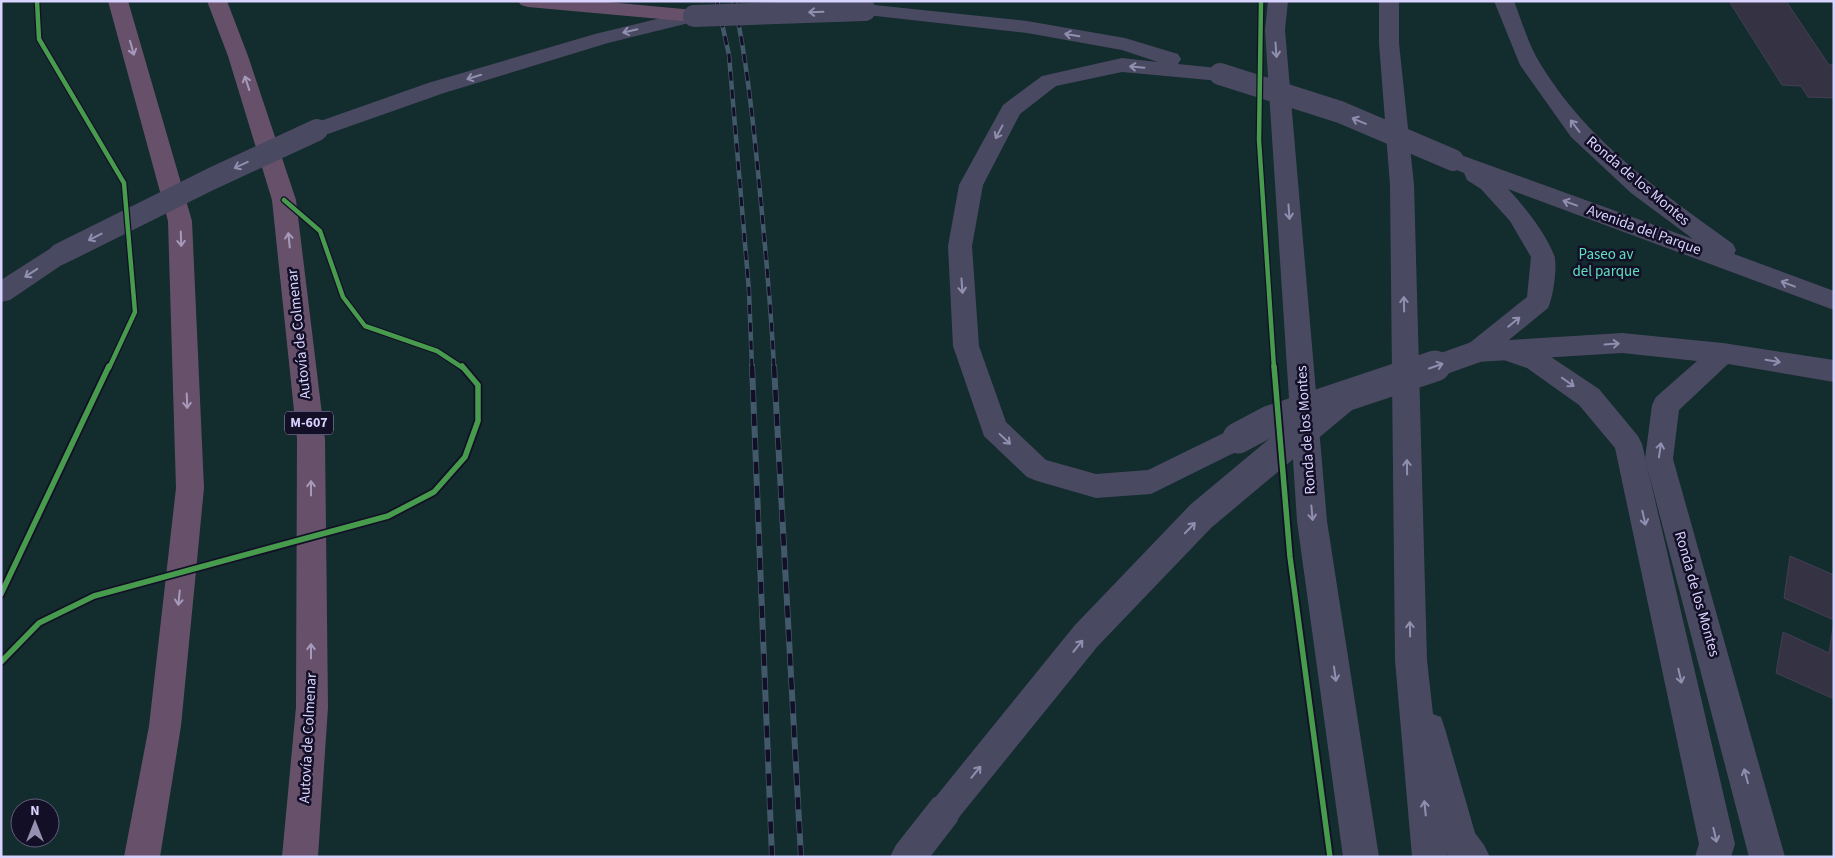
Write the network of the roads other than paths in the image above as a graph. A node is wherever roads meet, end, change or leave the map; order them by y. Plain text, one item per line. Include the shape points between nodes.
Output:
1 (118, 1) edge
2 (217, 1) edge
3 (528, 1) edge
4 (921, 1) edge
5 (1278, 1) edge
6 (1389, 1) edge
7 (1504, 1) edge
8 (865, 10) junction
9 (694, 16) junction
10 (1220, 74) junction
11 (1453, 160) junction
12 (1747, 268) junction
13 (1, 293) edge
14 (1834, 301) edge
15 (1476, 352) junction
16 (1510, 352) junction
17 (1723, 353) junction
18 (1834, 371) edge
19 (1341, 399) junction
20 (1411, 660) junction
21 (945, 810) junction
22 (142, 857) edge
23 (300, 857) edge
24 (908, 857) edge
25 (919, 857) edge
26 (1362, 857) edge
27 (1430, 857) edge
28 (1472, 857) edge
29 (1713, 857) edge
30 (1767, 857) edge

1 -> 22 highway via 180,220 190,488 165,726
23 -> 2 highway, Autovía de Colmenar / M-607 via 312,707 311,439 284,200
3 - 9 highway
4 - 8 street
5 -> 26 street, Ronda de los Montes via 1275,30 1312,521
20 -> 6 street via 1402,185 1389,43
12 -> 7 street, Ronda de los Montes via 1639,187 1579,132 1530,65
8 -> 9 street, bridge
10 -> 8 street via 1125,44 1027,27
9 -> 13 street, bridge via 583,43 436,88 317,130 60,254
11 -> 10 street, bridge via 1340,112
10 -> 19 street, bridge via 1122,65 1049,81 1011,110 971,185 960,246 966,346 994,428 1037,469 1096,486 1152,482 1270,421
12 -> 11 street, Avenida del Parque
15 -> 11 street via 1539,300 1543,257 1518,215 1489,183
14 -> 12 street, Avenida del Parque
15 - 16 street
19 -> 15 street, bridge
16 -> 17 street via 1622,343
16 -> 29 street via 1536,360 1589,397 1628,444 1717,844
17 -> 18 street
30 -> 17 street, Ronda de los Montes via 1659,459 1666,405
21 -> 19 street, bridge via 1086,636 1195,523
27 -> 20 street
20 - 28 street via 1460,842
21 - 24 street
21 - 25 street

